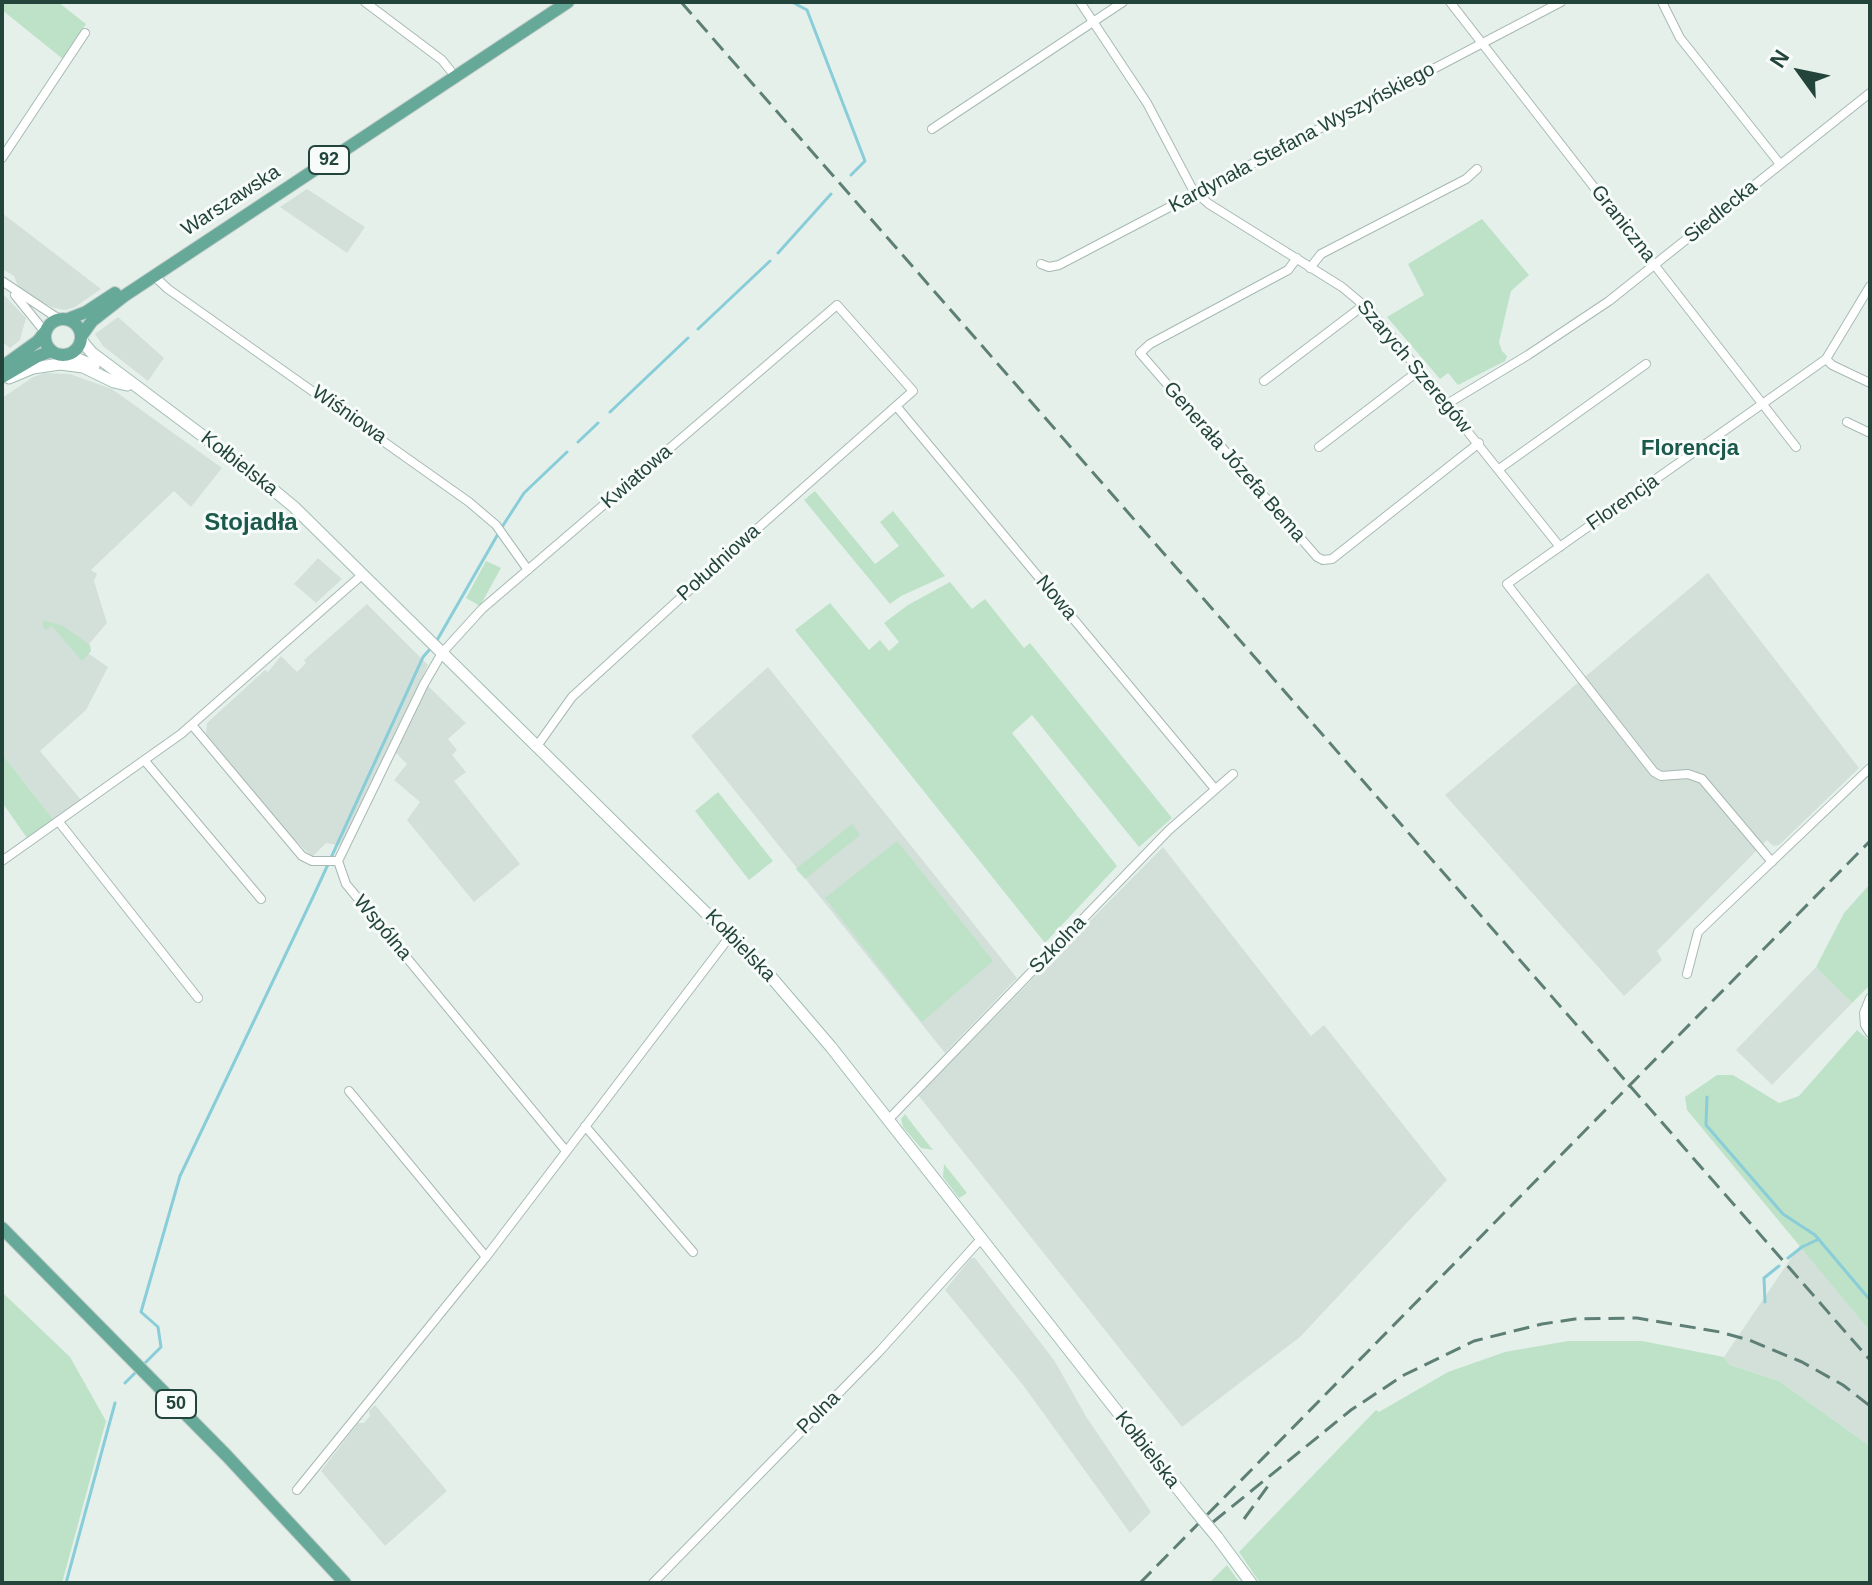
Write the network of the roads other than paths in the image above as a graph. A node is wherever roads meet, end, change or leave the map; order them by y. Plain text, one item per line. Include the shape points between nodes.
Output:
1 (365, 2) edge
2 (554, 2) edge
3 (568, 2) edge
4 (1080, 2) edge
5 (1123, 2) edge
6 (1450, 2) edge
7 (1561, 2) edge
8 (1662, 2) edge
9 (1093, 22) junction
10 (85, 33) dead end
11 (1482, 44) junction
12 (450, 70) junction
13 (1870, 93) edge
14 (932, 129) dead end
15 (2, 158) edge
16 (1780, 164) junction
17 (1477, 169) dead end
18 (1197, 193) junction
19 (1297, 258) junction
20 (1041, 264) dead end
21 (1654, 265) junction
22 (1310, 268) junction
23 (154, 276) junction
24 (5, 283) edge
25 (1869, 288) edge
26 (1364, 305) junction
27 (64, 319) junction
28 (45, 332) junction
29 (82, 338) junction
30 (51, 351) junction
31 (69, 355) junction
32 (1826, 359) junction
33 (1646, 364) dead end
34 (2, 367) edge
35 (1421, 369) junction
36 (2, 380) edge
37 (1264, 381) dead end
38 (1870, 383) edge
39 (127, 385) junction
40 (913, 391) joint
41 (142, 392) junction
42 (1447, 404) junction
43 (1765, 404) junction
44 (897, 407) junction
45 (1847, 422) dead end
46 (1870, 433) edge
47 (1479, 443) junction
48 (1319, 447) dead end
49 (1796, 447) dead end
50 (1499, 469) junction
51 (1560, 547) junction
52 (528, 570) junction
53 (362, 575) junction
54 (437, 648) junction
55 (192, 725) junction
56 (537, 746) junction
57 (145, 761) junction
58 (1870, 768) edge
59 (1233, 774) dead end
60 (1215, 789) junction
61 (59, 822) junction
62 (2, 861) edge
63 (334, 861) junction
64 (1772, 862) junction
65 (261, 899) dead end
66 (731, 935) junction
67 (1687, 974) dead end
68 (198, 998) dead end
69 (1870, 998) edge
70 (1870, 1033) edge
71 (349, 1091) dead end
72 (888, 1120) junction
73 (585, 1126) junction
74 (566, 1151) junction
75 (2, 1228) edge
76 (981, 1239) junction
77 (693, 1252) dead end
78 (486, 1257) junction
79 (297, 1490) dead end
80 (345, 1583) edge
81 (653, 1583) edge
82 (1251, 1583) edge

1 - 12 street
2 - 12 main road, Warszawska / 92
3 - 23 main road, Warszawska / 92
4 - 9 street
5 - 9 street
6 - 11 street, Graniczna
7 - 11 street, Kardynała Stefana Wyszyńskiego
8 - 16 street via 1692,53
9 - 14 street
9 - 18 street via 1147,103
10 - 15 street
11 - 18 street, Kardynała Stefana Wyszyńskiego
11 - 21 street, Graniczna
12 - 27 main road, Warszawska / 92 via 86,312
13 - 16 street, Siedlecka
16 - 21 street, Siedlecka
17 - 22 street via 1321,254
18 - 19 street, Szarych Szeregów
18 - 20 street, Kardynała Stefana Wyszyńskiego via 1059,265
19 - 22 street, Szarych Szeregów
19 - 47 street, Generała Józefa Bema via 1288,270 1140,353 1317,557 1332,559
21 - 42 street, Siedlecka via 1585,318
21 - 43 street, Graniczna
22 - 26 street, Szarych Szeregów
23 - 29 main road, Warszawska / 92 via 106,309
23 - 52 street, Wiśniowa via 496,525
24 - 27 street
24 - 28 street
25 - 32 street, Florencja
26 - 35 street, Szarych Szeregów
26 - 37 street
27 - 28 main road, 92
27 - 29 main road via 76,324
28 - 30 main road
28 - 34 main road, 92
29 - 31 main road, 92
29 - 41 street, Kołbielska via 92,353
30 - 31 main road
30 - 36 main road
31 - 39 street, Kołbielska
32 - 38 street
32 - 43 street, Florencja
33 - 50 street
35 - 42 street, Szarych Szeregów
35 - 48 street
36 - 39 street via 60,364 83,367
39 - 41 street, Kołbielska
40 - 44 street, Południowa
40 - 52 street, Kwiatowa via 837,305
41 - 53 street, Kołbielska via 259,478
42 - 47 street, Szarych Szeregów
43 - 49 street, Graniczna
43 - 51 street, Florencja
44 - 56 street, Południowa via 572,697
44 - 60 street, Nowa
45 - 46 street
47 - 50 street, Szarych Szeregów
50 - 51 street, Szarych Szeregów
51 - 64 street, Florencja via 1507,584 1654,772 1702,779
52 - 54 street, Kwiatowa
53 - 54 street, Kołbielska
53 - 55 street
54 - 56 street, Kołbielska
54 - 63 street, Kwiatowa
55 - 57 street
55 - 63 street via 302,856
56 - 66 street, Kołbielska
57 - 61 street
57 - 65 street
58 - 64 street
59 - 60 street, Szkolna
60 - 72 street, Szkolna
61 - 62 street
61 - 68 street
63 - 74 street, Wspólna via 346,884
64 - 67 street via 1698,932
66 - 72 street, Kołbielska
66 - 73 street
69 - 70 street via 1864,1013
71 - 78 street
72 - 76 street, Kołbielska
73 - 74 street
73 - 77 street
74 - 78 street
75 - 80 main road, 50
76 - 81 street, Polna via 878,1353
76 - 82 street, Kołbielska, bridge
78 - 79 street

